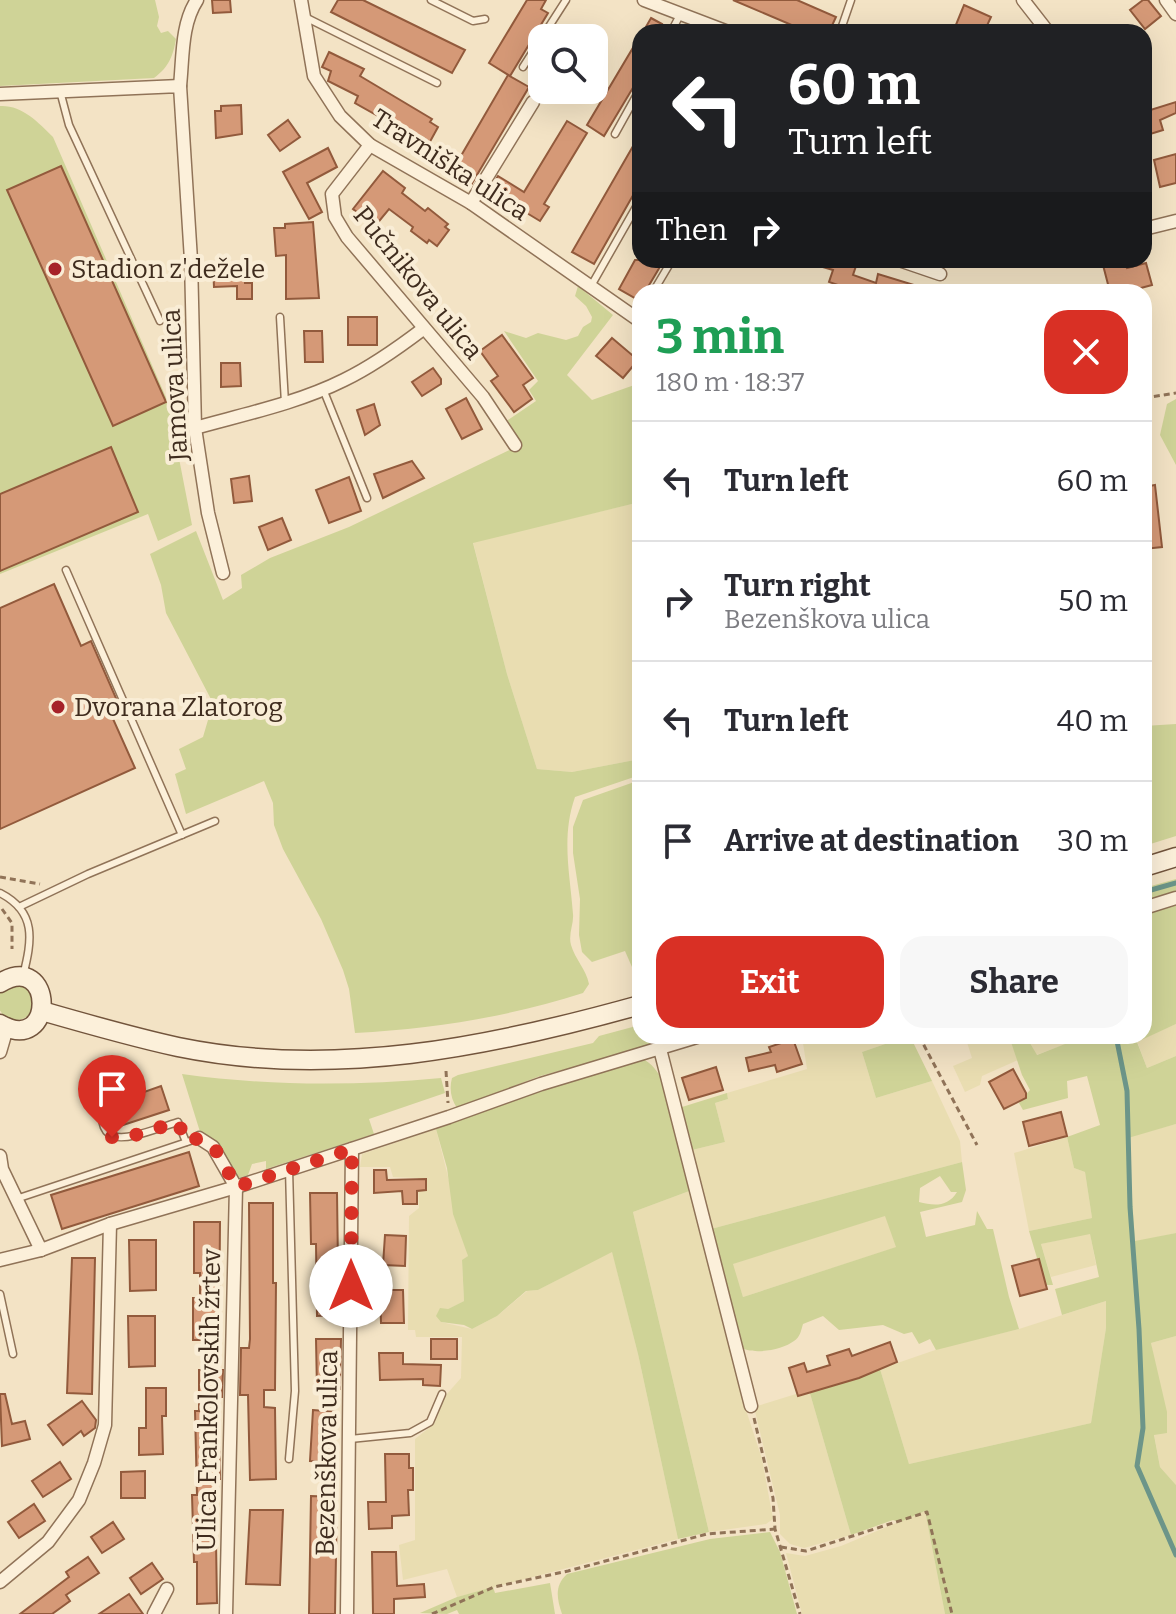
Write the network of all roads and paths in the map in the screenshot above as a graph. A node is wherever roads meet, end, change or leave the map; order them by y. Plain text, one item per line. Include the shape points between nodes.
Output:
1 (197, 0) edge
2 (301, 0) edge
3 (431, 0) edge
4 (566, 0) edge
5 (644, 0) edge
6 (851, 0) edge
7 (1023, 0) edge
8 (1166, 0) edge
9 (681, 13) junction
10 (1176, 14) edge
11 (305, 17) junction
12 (485, 19) dead end
13 (675, 24) edge
14 (708, 24) edge
15 (843, 24) edge
16 (1042, 24) edge
17 (523, 67) dead end
18 (437, 83) dead end
19 (180, 86) junction
20 (60, 91) junction
21 (0, 94) edge
22 (632, 103) edge
23 (532, 104) edge
24 (615, 134) dead end
25 (370, 145) junction
26 (471, 203) junction
27 (632, 214) edge
28 (1176, 221) edge
29 (1152, 227) edge
30 (922, 268) edge
31 (940, 274) dead end
32 (591, 286) junction
33 (632, 314) edge
34 (280, 317) dead end
35 (160, 321) dead end
36 (423, 329) junction
37 (323, 389) junction
38 (1176, 393) edge
39 (1152, 397) edge
40 (285, 403) junction
41 (195, 428) junction
42 (515, 445) dead end
43 (367, 498) dead end
44 (66, 570) dead end
45 (223, 573) dead end
46 (215, 821) dead end
47 (182, 835) junction
48 (1176, 857) edge
49 (1152, 864) edge
50 (0, 877) edge
51 (49, 892) junction
52 (0, 893) edge
53 (1176, 898) edge
54 (1152, 906) edge
55 (0, 907) edge
56 (19, 907) junction
57 (12, 949) dead end
58 (23, 977) junction
59 (0, 983) edge
60 (632, 1007) edge
61 (42, 1011) junction
62 (4, 1026) edge
63 (675, 1044) edge
64 (923, 1044) edge
65 (660, 1049) junction
66 (0, 1052) edge
67 (446, 1071) dead end
68 (123, 1091) dead end
69 (449, 1117) junction
70 (193, 1140) junction
71 (977, 1145) dead end
72 (352, 1149) junction
73 (0, 1156) edge
74 (289, 1169) junction
75 (236, 1187) junction
76 (16, 1199) junction
77 (110, 1224) junction
78 (41, 1250) junction
79 (0, 1260) edge
80 (0, 1294) edge
81 (13, 1354) dead end
82 (442, 1394) dead end
83 (751, 1406) joint
84 (350, 1439) junction
85 (289, 1459) dead end
86 (775, 1529) junction
87 (781, 1547) junction
88 (0, 1582) edge
89 (167, 1589) dead end
90 (154, 1614) edge
91 (226, 1614) edge
92 (347, 1614) edge
93 (432, 1614) edge
94 (800, 1614) edge
95 (952, 1614) edge

1 - 19 street, Jamova ulica via 185,35
2 - 11 street, Travniška ulica
3 - 12 lane via 473,21
4 - 17 lane
5 - 9 street
6 - 15 lane
7 - 16 street
8 - 10 street
9 - 13 lane
9 - 14 street
11 - 18 lane
11 - 25 street, Travniška ulica via 314,76 340,116
19 - 20 street
19 - 41 street, Jamova ulica
20 - 21 street
20 - 35 lane via 69,125
22 - 24 lane
23 - 26 street
25 - 26 street, Travniška ulica
25 - 36 street, Pučnikova ulica via 332,194 335,217
26 - 32 street, Travniška ulica
27 - 32 lane
28 - 29 street
30 - 31 street
32 - 33 street, Travniška ulica
34 - 40 lane
36 - 37 street via 390,355
36 - 42 street, Pučnikova ulica via 483,397
37 - 40 street
37 - 43 lane
38 - 39 path
40 - 41 street
41 - 45 street, Jamova ulica
44 - 47 lane
46 - 47 lane
47 - 51 lane
48 - 49 street
50 - 51 path via 40,884
51 - 56 lane
52 - 56 lane
53 - 54 street
55 - 57 path via 12,923
56 - 58 lane via 31,930
58 - 59 street
58 - 61 street via 42,994
60 - 61 street via 481,1044 403,1056 334,1059 251,1057 178,1047
61 - 62 street via 32,1025 16,1030
62 - 66 street
63 - 65 street
64 - 71 path
65 - 69 street
65 - 83 street
67 - 69 path
68 - 70 lane via 106,1086 100,1109 112,1137 122,1139 178,1122
69 - 72 street
70 - 75 street via 213,1147
70 - 76 lane
72 - 74 street
72 - 84 street, Bezenškova ulica
73 - 76 street
74 - 75 street
74 - 85 lane via 295,1391
75 - 77 street
75 - 91 street, Ulica Frankolovskih žrtev
76 - 78 street
77 - 78 street
77 - 88 street via 105,1425 94,1463 79,1500 48,1542
78 - 79 street
80 - 81 lane
82 - 84 lane via 430,1422 410,1433
83 - 86 path
84 - 92 street, Bezenškova ulica
86 - 87 path
86 - 93 path via 707,1534 494,1587
87 - 94 path
87 - 95 path via 806,1551 927,1512
89 - 90 street

